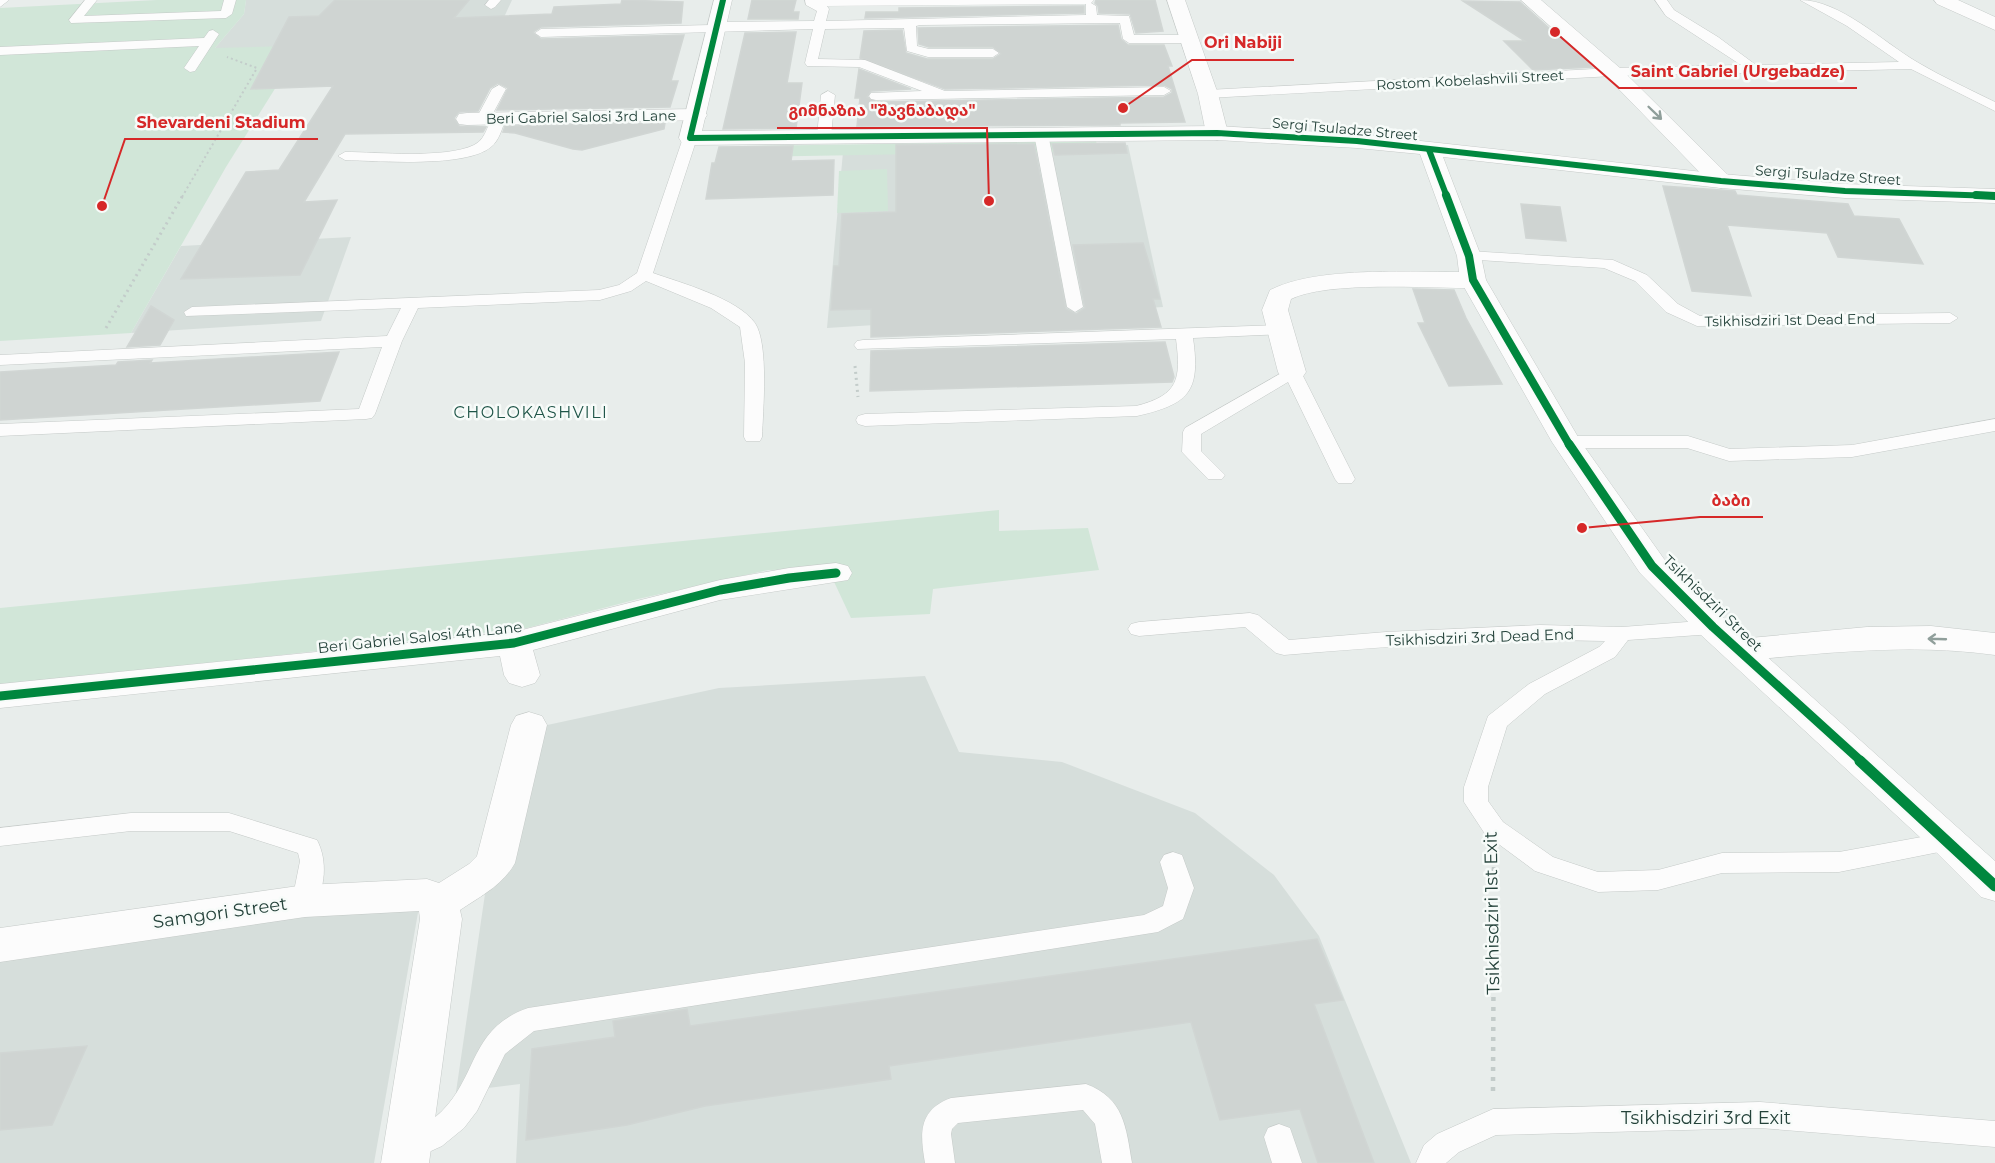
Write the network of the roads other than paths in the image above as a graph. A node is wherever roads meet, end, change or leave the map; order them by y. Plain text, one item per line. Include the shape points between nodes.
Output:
1 (92, 0) edge
2 (230, 0) edge
3 (723, 0) edge
4 (1088, 0) edge
5 (1178, 0) edge
6 (1530, 0) edge
7 (1661, 0) edge
8 (1806, 0) edge
9 (1943, 0) edge
10 (810, 1) edge
11 (226, 14) junction
12 (1092, 20) junction
13 (910, 24) junction
14 (1995, 24) edge
15 (819, 25) junction
16 (717, 27) junction
17 (541, 33) dead end
18 (1189, 39) junction
19 (205, 45) junction
20 (0, 51) edge
21 (993, 53) dead end
22 (1913, 65) junction
23 (190, 68) dead end
24 (1754, 69) junction
25 (1613, 72) junction
26 (499, 89) dead end
27 (1164, 91) dead end
28 (1208, 94) junction
29 (828, 95) dead end
30 (943, 95) junction
31 (876, 96) dead end
32 (1995, 107) edge
33 (696, 115) junction
34 (483, 119) junction
35 (1217, 133) junction
36 (1041, 134) junction
37 (824, 136) junction
38 (690, 138) junction
39 (1430, 150) junction
40 (345, 156) dead end
41 (1721, 181) junction
42 (1995, 196) edge
43 (1471, 268) junction
44 (644, 275) junction
45 (412, 303) junction
46 (1075, 307) dead end
47 (192, 312) dead end
48 (1950, 318) dead end
49 (1280, 330) junction
50 (1184, 333) junction
51 (393, 341) junction
52 (862, 345) road end
53 (0, 360) edge
54 (1292, 372) junction
55 (865, 420) road end
56 (1995, 425) edge
57 (0, 430) edge
58 (753, 437) dead end
59 (1567, 442) junction
60 (1215, 475) dead end
61 (1345, 479) dead end
62 (836, 573) dead end
63 (1713, 627) junction
64 (1139, 629) dead end
65 (1622, 634) junction
66 (1995, 644) edge
67 (1739, 650) junction
68 (0, 696) edge
69 (529, 724) dead end
70 (0, 837) edge
71 (1949, 841) junction
72 (1173, 862) dead end
73 (1995, 886) edge
74 (305, 901) junction
75 (439, 903) junction
76 (0, 945) edge
77 (1995, 1134) edge
78 (406, 1156) edge
79 (940, 1163) edge
80 (1117, 1163) edge
81 (1431, 1163) edge

1 - 11 lane via 75,20
2 - 11 lane
3 - 16 street, Beri Gabriel Salosi 3rd Lane
4 - 10 lane
4 - 12 lane
5 - 18 street
6 - 25 street
7 - 24 lane via 1670,13
8 - 22 lane via 1851,23
9 - 14 street
10 - 15 lane via 823,9
11 - 19 lane
12 - 13 lane
12 - 18 lane via 1125,19 1129,39
13 - 15 lane
13 - 21 lane via 911,48 928,53
15 - 16 lane
15 - 30 lane via 811,63 861,63
16 - 17 lane
16 - 33 street, Beri Gabriel Salosi 3rd Lane
18 - 28 street
19 - 20 lane
19 - 23 lane
22 - 24 lane, Rostom Kobelashvili Street
22 - 32 lane
24 - 25 lane, Rostom Kobelashvili Street
25 - 28 lane, Rostom Kobelashvili Street
25 -> 41 street
26 - 34 lane
27 - 30 lane
28 - 35 street
29 - 37 lane
30 - 31 lane
33 - 34 street, Beri Gabriel Salosi 3rd Lane
33 - 38 street, Beri Gabriel Salosi 3rd Lane
34 - 40 lane via 487,143 473,152
35 - 36 street, Sergi Tsuladze Street
35 - 39 street, Sergi Tsuladze Street via 1295,136
36 - 37 street, Sergi Tsuladze Street
36 - 46 lane
37 - 38 street, Sergi Tsuladze Street
38 - 44 lane
39 - 41 street, Sergi Tsuladze Street
39 - 43 street, Tsikhisdziri Street
41 - 42 street, Sergi Tsuladze Street via 1845,191
43 - 48 lane, Tsikhisdziri 1st Dead End via 1607,263 1641,278 1672,308 1697,321
43 - 49 street via 1297,286 1279,295 1275,310
43 - 59 street, Tsikhisdziri Street
44 - 45 lane via 625,288 600,295
44 - 58 lane via 734,312 748,325 752,345
45 - 47 lane
45 - 51 lane
49 - 50 lane
49 - 54 street
50 - 52 lane
50 - 55 lane via 1189,366 1185,383 1171,400 1137,411
51 - 53 lane
51 - 57 lane via 366,414
54 - 60 lane via 1192,432 1191,452
54 - 61 lane
56 - 59 lane via 1840,452 1729,455 1688,441
59 - 63 street, Tsikhisdziri Street via 1652,566
62 - 68 street, Beri Gabriel Salosi 4th Lane via 791,576 653,606 565,633 518,659
63 - 65 lane, Tsikhisdziri 3rd Dead End
63 - 67 street, Tsikhisdziri Street
64 - 65 lane, Tsikhisdziri 3rd Dead End via 1250,620 1284,648 1540,632
65 - 71 lane, Tsikhisdziri 1st Exit via 1607,652 1538,689 1496,722 1476,787 1476,802 1494,828 1544,864 1598,882 1658,880 1722,863 1839,862
66 -> 67 street via 1872,637
67 - 71 street, Tsikhisdziri Street
69 - 75 street via 495,863
70 - 74 lane via 131,822 230,822 308,847 313,861
71 - 73 street, Tsikhisdziri Street
72 - 78 lane via 1181,888 1174,912 1149,925 528,1020 495,1047 465,1106 453,1121
74 - 75 street, Samgori Street via 427,895
74 - 76 street, Samgori Street
75 - 78 street via 441,919
77 - 81 lane, Tsikhisdziri 3rd Exit via 1760,1115 1493,1122 1448,1143
79 - 80 lane via 936,1127 951,1111 1086,1096 1099,1102 1107,1112

